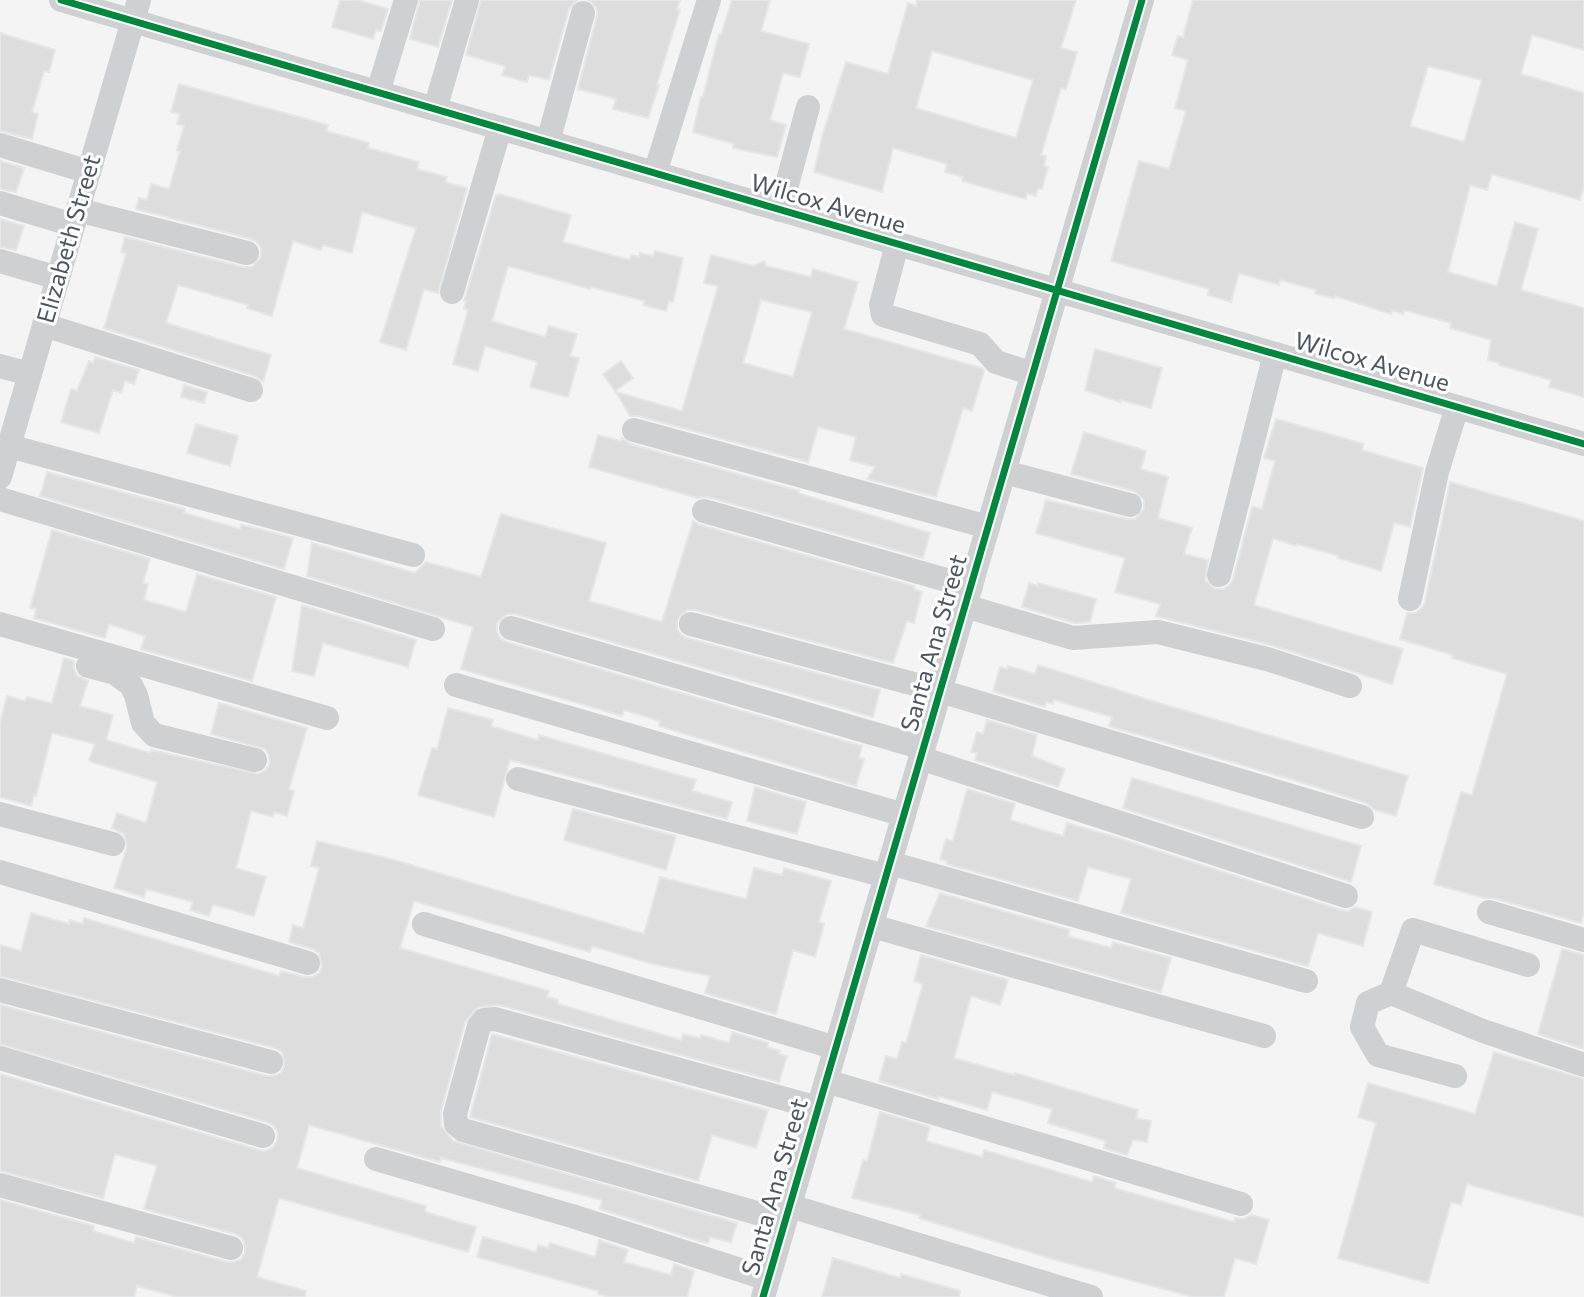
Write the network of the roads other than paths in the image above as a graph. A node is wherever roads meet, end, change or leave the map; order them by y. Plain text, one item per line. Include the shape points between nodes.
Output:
1 (61, 0) edge
2 (406, 0) edge
3 (467, 0) edge
4 (709, 0) edge
5 (1142, 0) edge
6 (136, 10) edge
7 (583, 13) dead end
8 (378, 92) junction
9 (808, 107) dead end
10 (435, 109) junction
11 (500, 128) junction
12 (548, 142) junction
13 (0, 145) edge
14 (89, 172) junction
15 (655, 173) junction
16 (0, 203) edge
17 (780, 210) junction
18 (76, 218) junction
19 (897, 244) junction
20 (247, 253) dead end
21 (0, 261) edge
22 (58, 278) junction
23 (1057, 290) junction
24 (452, 292) dead end
25 (44, 325) junction
26 (1275, 354) junction
27 (0, 366) edge
28 (30, 374) junction
29 (1032, 374) junction
30 (251, 390) dead end
31 (1457, 407) junction
32 (634, 430) dead end
33 (1584, 444) edge
34 (9, 446) junction
35 (1004, 472) junction
36 (0, 477) edge
37 (0, 499) edge
38 (1130, 505) dead end
39 (704, 511) dead end
40 (988, 527) junction
41 (413, 555) dead end
42 (1219, 575) dead end
43 (968, 596) junction
44 (1410, 599) dead end
45 (0, 624) edge
46 (691, 624) dead end
47 (511, 628) dead end
48 (433, 629) dead end
49 (0, 641) edge
50 (456, 685) dead end
51 (1350, 685) dead end
52 (938, 700) junction
53 (327, 718) dead end
54 (922, 753) junction
55 (255, 760) dead end
56 (518, 779) dead end
57 (0, 814) edge
58 (1293, 814) dead end
59 (904, 815) junction
60 (1362, 817) dead end
61 (113, 844) dead end
62 (888, 870) junction
63 (0, 872) edge
64 (1346, 896) dead end
65 (1489, 912) dead end
66 (424, 924) dead end
67 (872, 926) junction
68 (1584, 940) edge
69 (308, 962) dead end
70 (1528, 965) dead end
71 (1306, 981) dead end
72 (0, 990) edge
73 (1391, 993) junction
74 (1264, 1036) dead end
75 (836, 1048) junction
76 (0, 1058) edge
77 (271, 1062) dead end
78 (1584, 1065) edge
79 (1455, 1076) dead end
80 (826, 1081) junction
81 (818, 1108) junction
82 (263, 1136) dead end
83 (376, 1159) dead end
84 (0, 1185) edge
85 (1241, 1204) dead end
86 (787, 1214) junction
87 (231, 1248) dead end
88 (766, 1288) edge
89 (1091, 1297) edge

1 - 6 street, Wilcox Avenue
2 - 8 street
3 - 10 street
4 - 15 street
5 - 23 street, Santa Ana Street
6 - 8 street, Wilcox Avenue
6 - 14 street, Elizabeth Street
7 - 12 street
8 - 10 street, Wilcox Avenue
9 - 17 street
10 - 11 street, Wilcox Avenue
11 - 12 street, Wilcox Avenue
11 - 24 street
12 - 15 street, Wilcox Avenue
13 - 14 street
14 - 18 street, Elizabeth Street
15 - 17 street, Wilcox Avenue
16 - 18 street
17 - 19 street, Wilcox Avenue
18 - 20 street
18 - 22 street, Elizabeth Street
19 - 23 street, Wilcox Avenue
19 - 29 street via 881,305 883,315 981,344 996,362
21 - 22 street
22 - 25 street, Elizabeth Street
23 - 26 street, Wilcox Avenue
23 - 29 street, Santa Ana Street
25 - 28 street, Elizabeth Street
25 - 30 street
26 - 31 street, Wilcox Avenue
26 - 42 street
27 - 28 street
28 - 34 street, Elizabeth Street
29 - 35 street, Santa Ana Street
31 - 33 street, Wilcox Avenue
31 - 44 street via 1437,472
32 - 40 street
34 - 36 street, Elizabeth Street
34 - 41 street
35 - 38 street
35 - 40 street, Santa Ana Street
37 - 48 street
39 - 43 street
40 - 43 street, Santa Ana Street
43 - 51 street via 1073,638 1158,632
43 - 52 street, Santa Ana Street
45 - 53 street
46 - 52 street
47 - 54 street
49 - 55 street via 115,673 131,685 143,723 154,735
50 - 59 street
52 - 54 street, Santa Ana Street
52 - 58 street
52 - 60 street
54 - 59 street, Santa Ana Street
54 - 64 street
56 - 62 street
57 - 61 street
59 - 62 street, Santa Ana Street
62 - 67 street, Santa Ana Street
62 - 71 street
63 - 69 street
65 - 68 street
66 - 75 street
67 - 74 street
67 - 75 street, Santa Ana Street
70 - 73 street via 1413,930
72 - 77 street
73 - 78 street
73 - 79 street via 1368,1003 1362,1027 1378,1055
75 - 80 street, Santa Ana Street
76 - 82 street
80 - 81 street, Santa Ana Street
80 - 85 street
81 - 86 street, Santa Ana Street
81 - 86 street via 495,1019 479,1026 455,1114 456,1124 463,1130
83 - 88 street via 649,1240
84 - 87 street
86 - 88 street, Santa Ana Street
86 - 89 street

